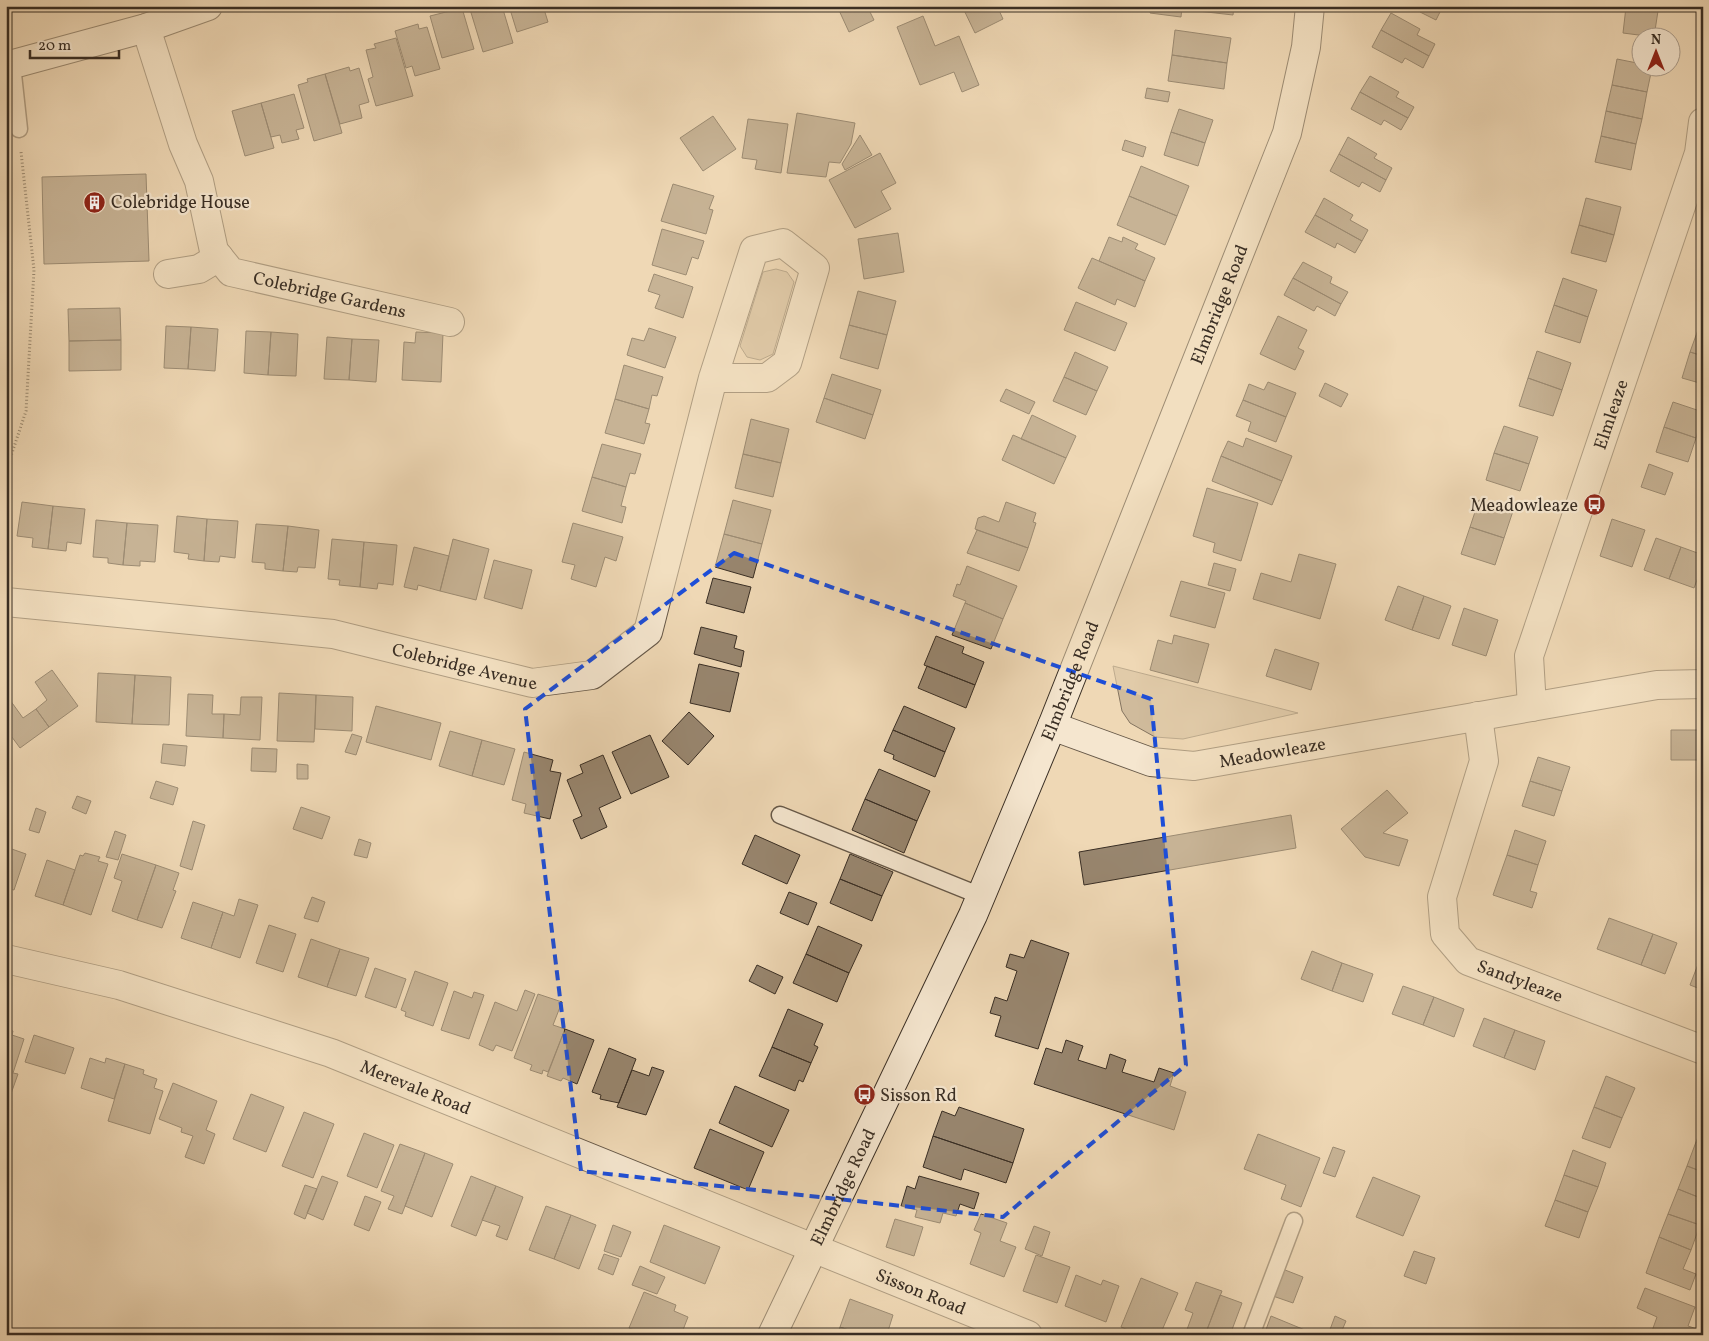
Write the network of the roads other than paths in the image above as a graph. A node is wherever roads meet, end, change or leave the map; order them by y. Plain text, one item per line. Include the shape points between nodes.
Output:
1 (208, 6) edge
2 (1310, 6) edge
3 (146, 28) junction
4 (9, 66) edge
5 (1703, 122) edge
6 (19, 129) road end
7 (1701, 153) edge
8 (219, 257) junction
9 (168, 274) dead end
10 (450, 322) dead end
11 (713, 378) junction
12 (6, 602) edge
13 (1703, 684) edge
14 (1532, 707) junction
15 (1478, 716) junction
16 (1052, 726) junction
17 (780, 814) dead end
18 (981, 896) junction
19 (6, 959) edge
20 (1703, 1050) edge
21 (1294, 1222) dead end
22 (814, 1248) junction
23 (772, 1335) edge
24 (1028, 1335) edge
25 (1250, 1335) edge

1 - 3 street
2 - 16 street, Elmbridge Road via 1306,47 1287,133
3 - 4 street
3 - 8 street, Colebridge Gardens via 183,144 199,181 214,251
4 - 6 lane
5 - 7 street, Elmleaze
7 - 14 street, Elmleaze via 1529,656
8 - 9 street via 199,269
8 - 10 street, Colebridge Gardens via 231,272
11 - 11 street, Colebridge Avenue via 754,250 783,243 815,268 787,363 767,378
11 - 12 street, Colebridge Avenue via 648,632 592,676 532,683 333,634
13 - 14 street, Meadowleaze via 1657,685
14 - 15 street, Meadowleaze
15 - 16 street, Meadowleaze via 1194,766 1151,762
15 - 20 street, Sandyleaze via 1484,761 1442,897 1445,934 1468,960
16 - 18 street, Elmbridge Road
17 - 18 lane
18 - 22 street, Elmbridge Road
19 - 22 street, Merevale Road via 119,985 331,1053
21 - 25 lane
22 - 23 street, Elmbridge Road
22 - 24 street, Sisson Road

